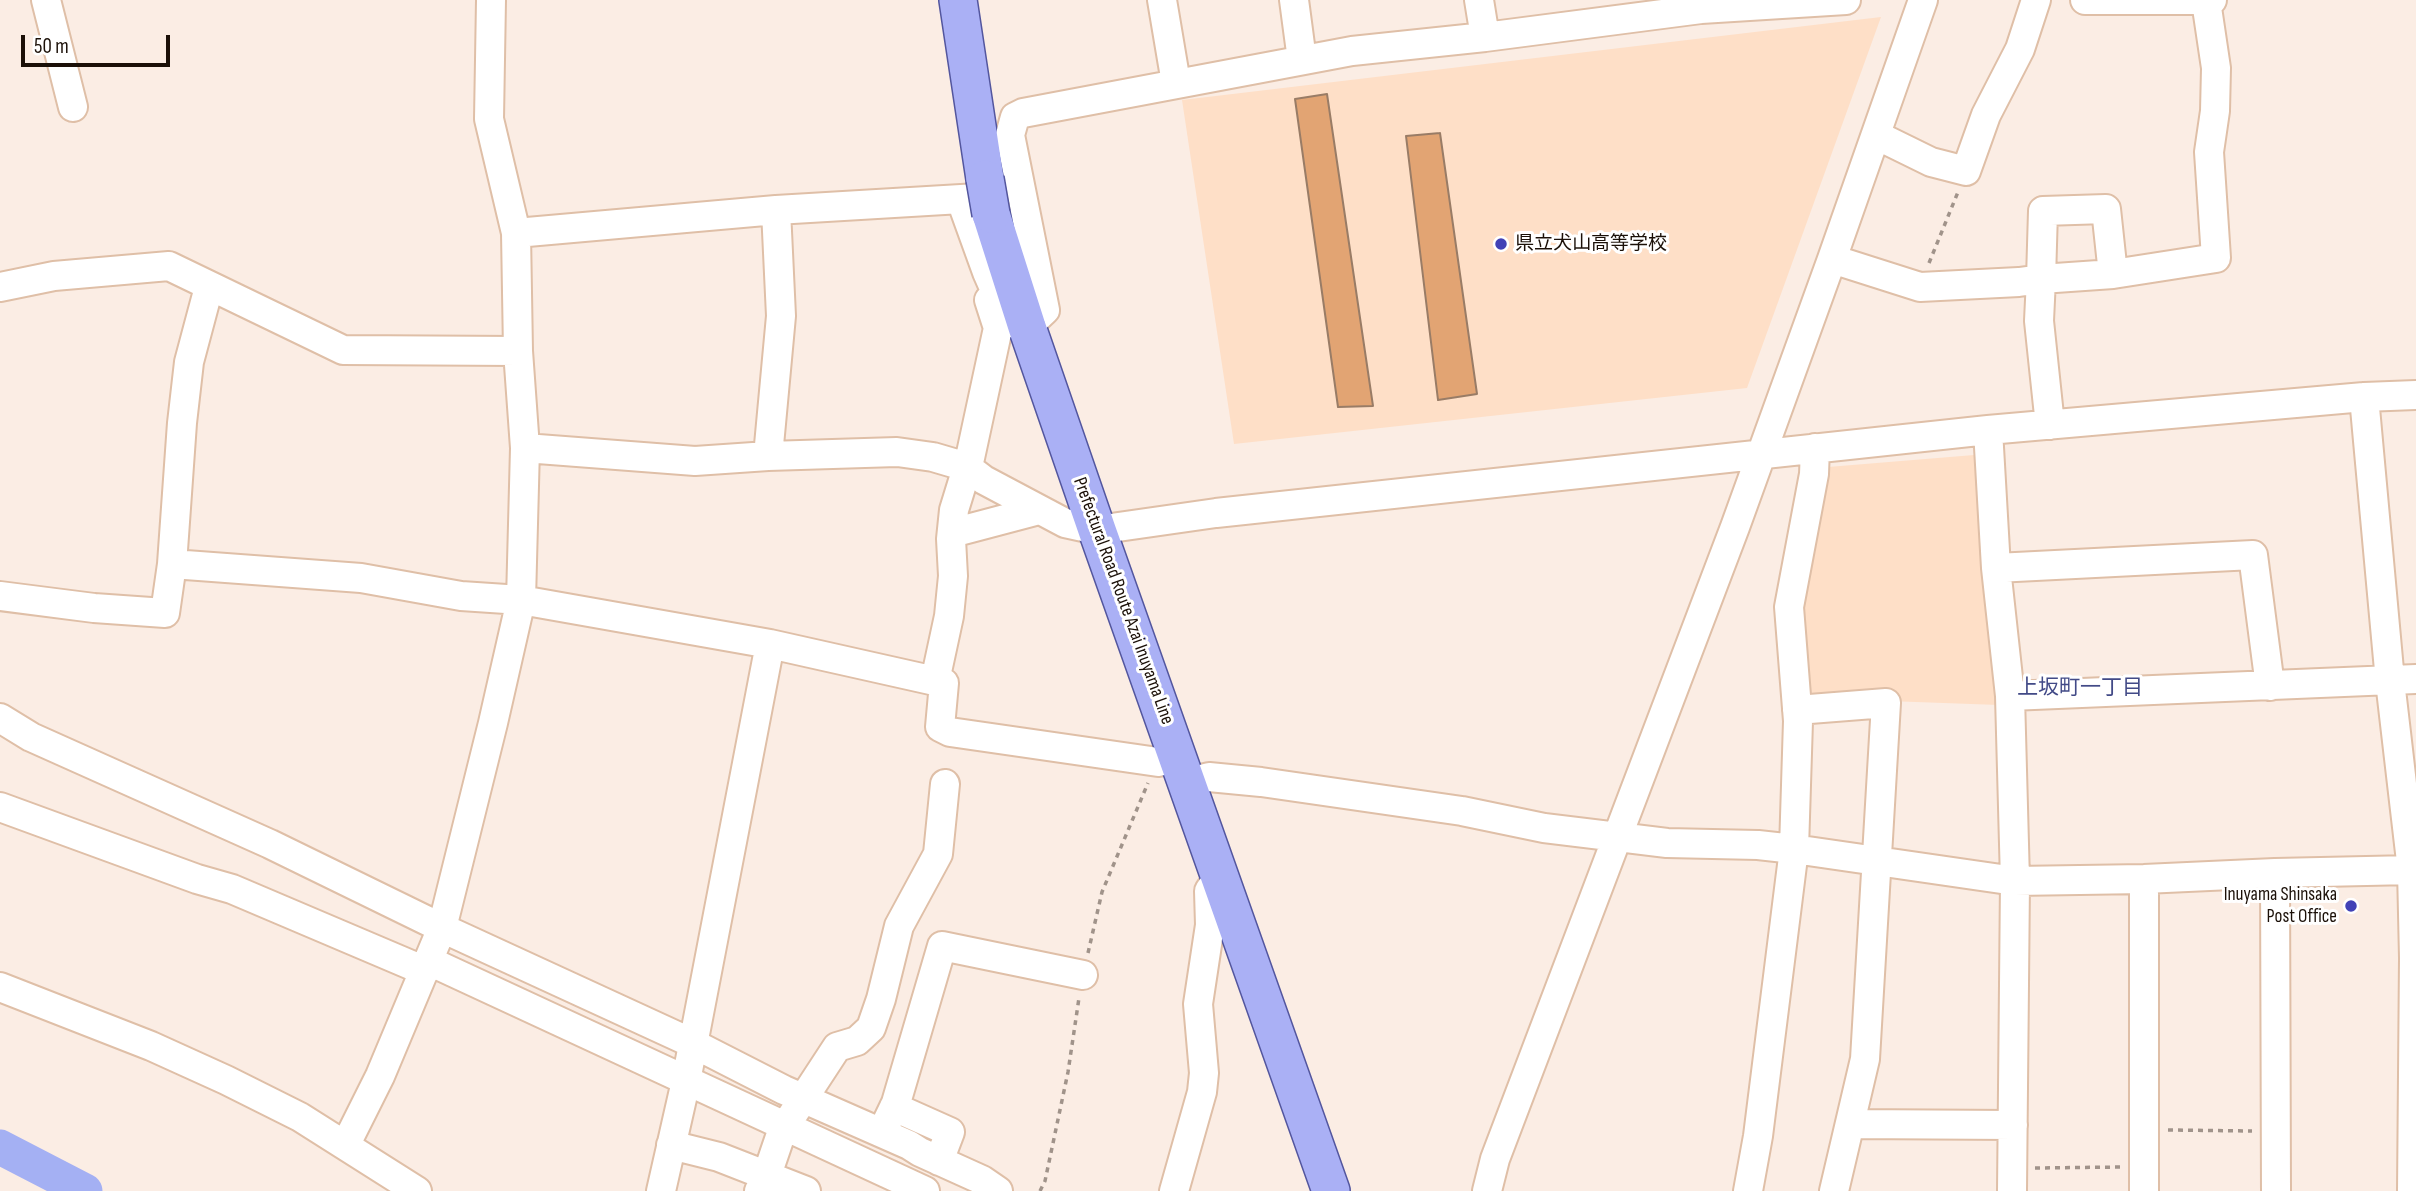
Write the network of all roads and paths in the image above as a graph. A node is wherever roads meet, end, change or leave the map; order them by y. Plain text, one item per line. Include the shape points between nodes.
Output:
1 (46, 0) edge
2 (491, 0) edge
3 (958, 0) edge
4 (1162, 0) edge
5 (1294, 0) edge
6 (1479, 0) edge
7 (1846, 0) edge
8 (1923, 0) edge
9 (2036, 0) edge
10 (2100, 0) edge
11 (2209, 1) edge
12 (1485, 37) junction
13 (1302, 60) junction
14 (1176, 83) junction
15 (73, 107) dead end
16 (1876, 135) junction
17 (1966, 171) junction
18 (1021, 193) junction
19 (961, 200) junction
20 (776, 210) junction
21 (516, 233) junction
22 (1832, 259) junction
23 (987, 272) junction
24 (2113, 274) junction
25 (2041, 279) junction
26 (0, 287) edge
27 (1920, 287) junction
28 (209, 288) junction
29 (1027, 327) junction
30 (518, 351) junction
31 (2416, 395) edge
32 (2364, 397) junction
33 (2050, 425) junction
34 (1988, 430) junction
35 (525, 448) junction
36 (1815, 448) junction
37 (1761, 454) junction
38 (768, 456) junction
39 (967, 467) junction
40 (1039, 509) junction
41 (1097, 530) junction
42 (952, 533) junction
43 (172, 564) junction
44 (1996, 568) junction
45 (0, 596) edge
46 (521, 600) junction
47 (770, 644) junction
48 (2403, 680) edge
49 (935, 681) junction
50 (2270, 686) junction
51 (2010, 696) junction
52 (1797, 710) junction
53 (0, 718) edge
54 (1183, 770) junction
55 (945, 784) dead end
56 (0, 807) edge
57 (1618, 837) junction
58 (1794, 849) junction
59 (1877, 860) junction
60 (2412, 870) junction
61 (2275, 873) junction
62 (2144, 880) junction
63 (2015, 881) junction
64 (1224, 884) junction
65 (442, 928) junction
66 (427, 966) junction
67 (1083, 975) dead end
68 (0, 987) edge
69 (692, 1043) junction
70 (686, 1081) junction
71 (803, 1098) junction
72 (894, 1107) junction
73 (1851, 1124) junction
74 (786, 1125) junction
75 (2013, 1125) junction
76 (2414, 1129) edge
77 (2145, 1130) junction
78 (2276, 1130) junction
79 (882, 1132) junction
80 (346, 1144) junction
81 (671, 1145) junction
82 (939, 1161) junction
83 (2144, 1179) edge
84 (2012, 1180) edge
85 (763, 1183) edge
86 (417, 1191) edge
87 (661, 1191) edge
88 (806, 1191) edge
89 (925, 1191) edge
90 (998, 1191) edge
91 (1174, 1191) edge
92 (1331, 1191) edge
93 (1487, 1191) edge
94 (1748, 1191) edge
95 (1834, 1191) edge
96 (2276, 1191) edge
97 (2412, 1191) edge

1 - 15 street
2 - 21 street via 489,120
3 - 29 main road, Prefectural Road Route Azai Inuyama Line, bridge via 992,216
4 - 14 street
5 - 13 street
6 - 12 street
7 - 12 street via 1701,9
8 - 16 street
9 - 17 street via 2020,49 1986,115
10 - 11 street
11 - 24 street via 2216,68 2209,152 2216,258
12 - 13 street
13 - 14 street
14 - 18 street via 1015,117 1010,135
16 - 17 street via 1931,162
16 - 22 street
17 - 27 path
18 - 19 street
18 - 29 street via 1045,310
19 - 20 street
19 - 23 street
20 - 21 street
20 - 38 street via 781,316
21 - 30 street
22 - 27 street
22 - 37 street
23 - 29 street via 1009,322
23 - 39 street via 986,289 998,328
24 - 25 street
24 - 25 street via 2106,209 2043,211
25 - 27 street
25 - 33 street via 2039,321
26 - 28 street via 54,276 169,266
28 - 30 street via 343,350
28 - 43 street via 190,362
29 - 41 main road, Prefectural Road Route Azai Inuyama Line
30 - 35 street
31 - 32 street
32 - 33 street
32 - 48 street
33 - 34 street
34 - 36 street
34 - 44 street
35 - 38 street via 695,461
35 - 46 street
36 - 37 street
36 - 52 street via 1815,474 1789,607
37 - 41 street
37 - 57 street
38 - 39 street via 897,452
39 - 40 street
39 - 42 street
40 - 41 street via 1065,523
40 - 42 street
41 - 54 main road, Prefectural Road Route Azai Inuyama Line
42 - 49 street via 949,616
43 - 45 street via 164,613
43 - 46 street via 361,578 461,596
44 - 50 street via 2253,555
44 - 51 street
46 - 47 street
46 - 65 street
47 - 49 street
47 - 69 street
48 - 50 street
48 - 60 street
49 - 54 street via 944,682 940,727 950,732 1158,762
50 - 51 street
51 - 63 street
52 - 58 street
52 - 59 street via 1886,703
53 - 65 street via 31,737 195,809
54 - 57 street
54 - 64 main road, Prefectural Road Route Azai Inuyama Line
55 - 71 street via 938,854 899,926 871,1028 857,1041 837,1047
56 - 66 street via 232,889
57 - 58 street
57 - 93 street via 1495,1159
58 - 59 street
58 - 94 street
59 - 63 street
59 - 73 street via 1865,1059
60 - 61 street
60 - 76 street
61 - 62 street
61 - 78 street
62 - 63 street
62 - 77 street
63 - 75 street
64 - 91 street via 1209,891 1210,925 1198,1004 1202,1091
64 - 92 main road, Prefectural Road Route Azai Inuyama Line
65 - 66 street
65 - 69 street
66 - 70 street
66 - 80 street
67 - 72 street via 943,946
68 - 80 street via 226,1080
69 - 70 street
69 - 71 street
70 - 74 street
70 - 81 street
71 - 74 street
71 - 79 street
72 - 79 street
72 - 82 street via 950,1132
73 - 75 street
73 - 95 street
74 - 85 street
74 - 89 street
75 - 84 street
76 - 97 street
77 - 78 path
77 - 83 street
78 - 96 street
79 - 82 street
80 - 86 street
81 - 85 street via 719,1157
81 - 87 street
82 - 90 street
83 - 84 path
85 - 88 street

